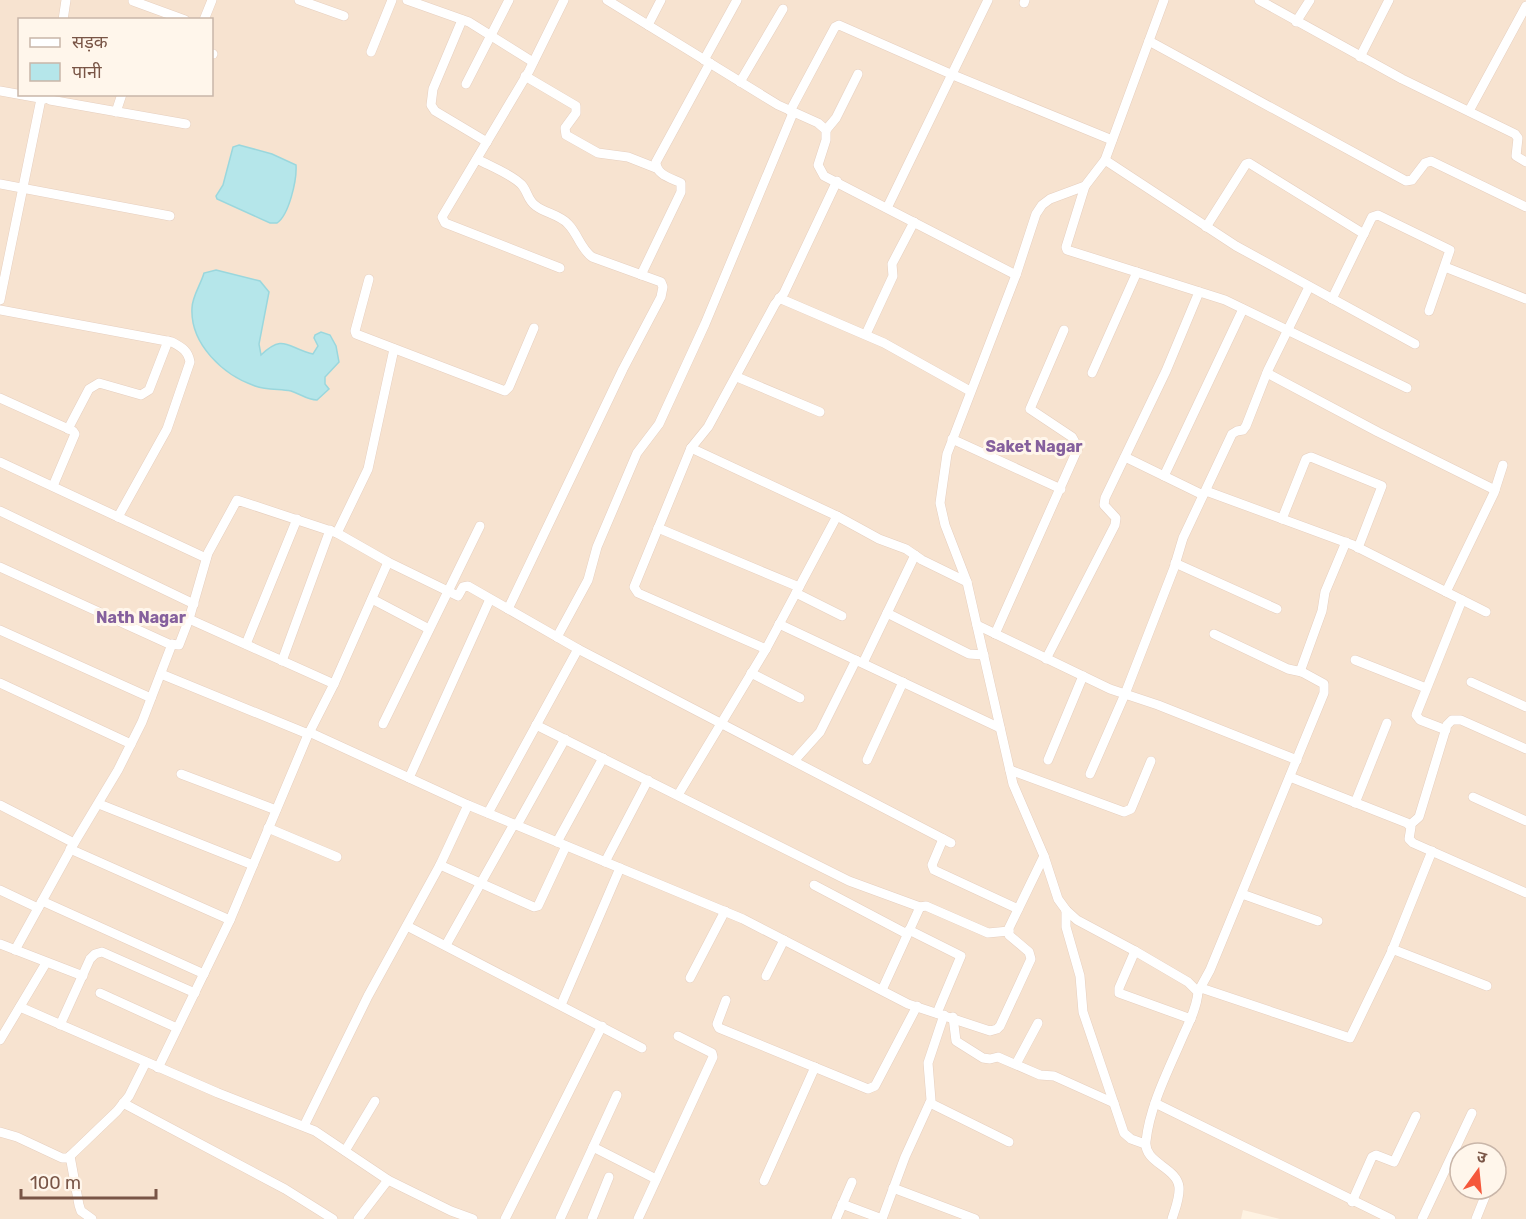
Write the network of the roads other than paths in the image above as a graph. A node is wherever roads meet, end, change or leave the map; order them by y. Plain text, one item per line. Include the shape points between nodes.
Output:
1 (66, 0) edge
2 (212, 0) edge
3 (299, 0) edge
4 (392, 0) edge
5 (407, 0) edge
6 (509, 0) edge
7 (564, 0) edge
8 (607, 0) edge
9 (661, 0) edge
10 (737, 0) edge
11 (988, 0) edge
12 (1164, 0) edge
13 (1259, 0) edge
14 (1310, 0) edge
15 (1389, 0) edge
16 (133, 1) edge
17 (1526, 6) edge
18 (783, 9) dead end
19 (344, 16) dead end
20 (63, 18) edge
21 (180, 18) edge
22 (205, 18) edge
23 (462, 20) junction
24 (1296, 22) junction
25 (648, 26) junction
26 (491, 35) junction
27 (1149, 41) junction
28 (371, 52) dead end
29 (1360, 57) junction
30 (707, 61) junction
31 (533, 62) junction
32 (858, 74) dead end
33 (953, 75) junction
34 (525, 76) junction
35 (740, 82) junction
36 (466, 84) dead end
37 (0, 91) edge
38 (18, 94) edge
39 (121, 96) edge
40 (47, 98) edge
41 (1469, 111) junction
42 (117, 112) junction
43 (792, 112) junction
44 (186, 124) dead end
45 (826, 129) junction
46 (1112, 140) junction
47 (487, 142) junction
48 (477, 159) junction
49 (1105, 160) junction
50 (1526, 162) edge
51 (656, 168) junction
52 (837, 181) junction
53 (0, 184) edge
54 (1085, 186) junction
55 (22, 189) junction
56 (1526, 207) edge
57 (888, 208) junction
58 (170, 216) dead end
59 (914, 222) junction
60 (1206, 227) junction
61 (1364, 234) junction
62 (1445, 267) junction
63 (560, 268) dead end
64 (1137, 272) junction
65 (1016, 274) junction
66 (641, 275) junction
67 (369, 279) dead end
68 (1309, 287) junction
69 (1199, 292) junction
70 (779, 298) junction
71 (1332, 299) junction
72 (1526, 299) edge
73 (0, 300) edge
74 (1243, 309) junction
75 (0, 310) edge
76 (1429, 311) dead end
77 (534, 328) dead end
78 (1288, 329) junction
79 (1064, 330) dead end
80 (866, 334) junction
81 (168, 341) junction
82 (1415, 344) dead end
83 (394, 349) junction
84 (1092, 373) dead end
85 (1267, 373) junction
86 (737, 377) junction
87 (1407, 388) dead end
88 (970, 391) junction
89 (0, 398) edge
90 (820, 412) dead end
91 (68, 429) junction
92 (952, 439) junction
93 (691, 448) junction
94 (1125, 457) junction
95 (0, 462) edge
96 (1503, 465) dead end
97 (1164, 476) junction
98 (53, 486) junction
99 (1061, 489) junction
100 (1495, 490) junction
101 (1205, 493) junction
102 (0, 511) edge
103 (118, 516) junction
104 (837, 516) junction
105 (297, 519) junction
106 (1282, 519) junction
107 (480, 526) dead end
108 (658, 528) junction
109 (334, 532) junction
110 (1346, 542) junction
111 (1358, 548) junction
112 (915, 555) junction
113 (207, 558) junction
114 (388, 562) junction
115 (1175, 563) junction
116 (0, 567) edge
117 (967, 582) junction
118 (798, 590) junction
119 (448, 591) junction
120 (1446, 592) junction
121 (372, 599) junction
122 (490, 599) junction
123 (1462, 600) junction
124 (194, 604) junction
125 (508, 609) junction
126 (1277, 609) dead end
127 (1486, 612) dead end
128 (887, 613) junction
129 (842, 616) dead end
130 (189, 619) junction
131 (779, 624) junction
132 (977, 625) junction
133 (429, 629) junction
134 (0, 630) edge
135 (995, 634) junction
136 (1214, 634) dead end
137 (557, 637) junction
138 (172, 644) junction
139 (246, 644) junction
140 (578, 649) junction
141 (766, 649) junction
142 (984, 655) junction
143 (1046, 658) junction
144 (1355, 660) dead end
145 (282, 661) junction
146 (859, 662) junction
147 (1302, 672) junction
148 (751, 673) junction
149 (161, 674) junction
150 (1083, 676) junction
151 (903, 682) junction
152 (1470, 682) dead end
153 (0, 683) edge
154 (334, 684) junction
155 (1426, 688) junction
156 (1125, 694) junction
157 (151, 698) junction
158 (800, 698) dead end
159 (1526, 707) edge
160 (720, 723) junction
161 (1387, 723) dead end
162 (382, 724) dead end
163 (536, 725) junction
164 (1000, 728) junction
165 (1446, 730) junction
166 (309, 733) junction
167 (565, 739) junction
168 (131, 744) junction
169 (1526, 749) edge
170 (603, 758) junction
171 (867, 760) dead end
172 (1048, 760) dead end
173 (1151, 760) dead end
174 (1297, 760) junction
175 (794, 761) junction
176 (1010, 770) junction
177 (180, 774) dead end
178 (1090, 774) dead end
179 (1290, 777) junction
180 (409, 778) junction
181 (648, 780) junction
182 (678, 795) junction
183 (1473, 797) dead end
184 (1355, 803) junction
185 (99, 804) junction
186 (0, 805) edge
187 (468, 805) junction
188 (276, 810) junction
189 (488, 813) junction
190 (1526, 821) edge
191 (515, 824) junction
192 (1410, 825) junction
193 (268, 828) junction
194 (562, 844) junction
195 (72, 846) junction
196 (1432, 851) junction
197 (1044, 856) junction
198 (337, 857) dead end
199 (605, 862) junction
200 (253, 865) junction
201 (440, 865) junction
202 (620, 868) junction
203 (481, 884) junction
204 (814, 885) dead end
205 (0, 890) edge
206 (1526, 893) edge
207 (1242, 894) junction
208 (40, 904) junction
209 (920, 907) junction
210 (1018, 909) junction
211 (1066, 910) junction
212 (724, 911) junction
213 (230, 920) junction
214 (1318, 921) dead end
215 (407, 926) junction
216 (1009, 931) junction
217 (908, 932) junction
218 (784, 940) junction
219 (0, 944) edge
220 (446, 945) junction
221 (1392, 949) junction
222 (15, 950) junction
223 (1135, 951) junction
224 (46, 963) junction
225 (204, 974) junction
226 (83, 976) junction
227 (766, 976) dead end
228 (690, 978) dead end
229 (1487, 986) dead end
230 (882, 990) junction
231 (1199, 990) junction
232 (100, 993) dead end
233 (195, 993) junction
234 (726, 1000) dead end
235 (561, 1005) junction
236 (917, 1006) junction
237 (20, 1007) junction
238 (945, 1015) junction
239 (1191, 1019) junction
240 (1038, 1023) dead end
241 (60, 1025) junction
242 (602, 1026) junction
243 (177, 1028) junction
244 (678, 1036) dead end
245 (0, 1040) edge
246 (642, 1048) dead end
247 (146, 1062) junction
248 (1016, 1064) junction
249 (815, 1067) junction
250 (158, 1068) junction
251 (617, 1095) dead end
252 (375, 1101) dead end
253 (123, 1103) junction
254 (930, 1103) junction
255 (1114, 1103) junction
256 (1155, 1104) junction
257 (1472, 1113) dead end
258 (1416, 1116) dead end
259 (304, 1126) junction
260 (0, 1132) edge
261 (1009, 1142) dead end
262 (1145, 1144) junction
263 (593, 1147) junction
264 (345, 1151) junction
265 (70, 1156) junction
266 (609, 1177) dead end
267 (656, 1179) junction
268 (388, 1180) junction
269 (764, 1181) dead end
270 (852, 1182) dead end
271 (893, 1188) junction
272 (1483, 1201) edge
273 (1352, 1202) junction
274 (842, 1204) junction
275 (364, 1217) edge
276 (92, 1219) edge
277 (333, 1219) edge
278 (473, 1219) edge
279 (506, 1219) edge
280 (560, 1219) edge
281 (592, 1219) edge
282 (638, 1219) edge
283 (836, 1219) edge
284 (882, 1219) edge
285 (975, 1219) edge
286 (1172, 1219) edge
287 (1391, 1219) edge
288 (1422, 1219) edge
289 (1476, 1219) edge

1 - 20 street
2 - 22 street
3 - 19 street
4 - 28 street
5 - 23 street
6 - 26 street
7 - 31 street
8 - 25 street
9 - 25 street
10 - 30 street
11 - 33 street
12 - 27 street
13 - 24 street
14 - 24 street
15 - 29 street
16 - 21 street
17 - 41 street
18 - 35 street
23 - 26 street
23 - 47 street via 433,89 431,105
24 - 29 street
25 - 30 street
26 - 31 street
26 - 36 street
27 - 46 street
27 - 56 street via 1406,180 1412,180 1431,161
29 - 41 street
30 - 35 street
30 - 51 street
31 - 34 street
32 - 45 street via 836,118
33 - 43 street via 839,25
33 - 46 street
33 - 57 street
34 - 47 street
34 - 51 street via 576,106 576,113 565,128 566,135 598,153 628,157
35 - 43 street
37 - 38 street
39 - 42 street
40 - 42 street
40 - 55 street
41 - 50 street via 1515,134 1516,156
42 - 44 street
43 - 45 street
43 - 137 street via 705,324 659,424 637,453 597,547 588,580
45 - 52 street via 819,170
46 - 49 street
47 - 48 street
48 - 63 street via 442,220
48 - 66 street via 519,182 534,205 565,220 592,257
49 - 54 street
49 - 60 street
51 - 66 street via 682,186
52 - 57 street
52 - 70 street
53 - 55 street
54 - 64 street via 1066,249
54 - 65 street via 1042,205
55 - 58 street
55 - 73 street
57 - 59 street
59 - 65 street
59 - 80 street via 892,264 893,276
60 - 61 street via 1249,164
60 - 68 street
61 - 62 street via 1374,214 1378,215 1449,248
61 - 71 street
62 - 72 street
62 - 76 street
64 - 69 street
64 - 84 street
65 - 88 street
66 - 125 street via 661,282 661,297
67 - 83 street via 355,331
68 - 71 street
68 - 78 street
69 - 74 street
69 - 94 street
70 - 80 street
70 - 86 street
71 - 82 street
74 - 78 street
74 - 97 street
75 - 81 street
77 - 83 street via 504,391
78 - 85 street
78 - 87 street
79 - 99 street via 1030,409 1078,445
80 - 88 street
81 - 91 street via 146,393 93,385
81 - 103 street via 183,348 190,362 167,429
83 - 109 street via 368,469
85 - 100 street
85 - 101 street via 1246,426 1232,434
86 - 90 street
86 - 93 street
88 - 92 street
89 - 91 street
91 - 98 street via 75,434 74,438
92 - 99 street
92 - 117 street via 940,503
93 - 104 street
93 - 108 street
94 - 97 street
94 - 143 street via 1104,502 1115,515 1114,525
95 - 98 street
96 - 100 street
97 - 101 street
98 - 103 street
99 - 135 street
100 - 120 street
101 - 106 street
101 - 115 street
102 - 124 street
103 - 113 street
104 - 112 street
104 - 118 street
105 - 109 street
105 - 113 street via 237,500
105 - 139 street
106 - 110 street
106 - 111 street via 1306,459 1311,457 1382,486
107 - 119 street
108 - 118 street
108 - 141 street via 635,579 638,592
109 - 114 street
109 - 145 street
110 - 111 street
110 - 147 street via 1325,592
111 - 120 street
112 - 117 street
112 - 128 street
113 - 124 street
114 - 119 street
114 - 121 street
115 - 126 street
115 - 156 street
116 - 138 street
117 - 132 street
118 - 129 street
118 - 131 street
119 - 122 street via 458,596 468,586
119 - 133 street
120 - 123 street
121 - 133 street
121 - 154 street
122 - 125 street
122 - 180 street
123 - 127 street
123 - 155 street
124 - 130 street
125 - 137 street
128 - 142 street via 969,654
128 - 146 street
130 - 138 street via 179,645
130 - 139 street
131 - 141 street
131 - 146 street
132 - 135 street
132 - 142 street
133 - 162 street
134 - 157 street
135 - 143 street
136 - 147 street
137 - 140 street
138 - 149 street
139 - 145 street
140 - 160 street
140 - 163 street
141 - 148 street
142 - 164 street
143 - 150 street
144 - 155 street
145 - 154 street
146 - 151 street
146 - 175 street via 820,732
147 - 174 street via 1325,687
148 - 158 street
148 - 160 street
149 - 157 street
149 - 166 street
150 - 156 street
150 - 172 street
151 - 164 street
151 - 171 street
152 - 159 street
153 - 168 street
154 - 166 street
155 - 165 street via 1416,715
156 - 174 street
156 - 178 street
157 - 168 street
160 - 175 street
160 - 182 street
161 - 184 street
163 - 167 street
163 - 189 street
164 - 176 street
165 - 169 street via 1449,722 1461,720
165 - 192 street via 1419,817
166 - 180 street
166 - 188 street
167 - 170 street
167 - 191 street
168 - 185 street
170 - 181 street
170 - 194 street
173 - 176 street via 1131,809 1124,812
174 - 179 street
175 - 210 street via 947,841 934,870
176 - 197 street
177 - 188 street
179 - 184 street
179 - 207 street
180 - 187 street
181 - 182 street
181 - 199 street
182 - 209 street via 849,881
183 - 190 street
184 - 192 street
185 - 195 street
185 - 200 street
186 - 195 street
187 - 189 street
187 - 201 street
188 - 193 street
189 - 191 street
191 - 194 street
191 - 203 street
192 - 196 street via 1410,841
193 - 198 street
193 - 200 street
194 - 199 street
194 - 203 street via 538,906
195 - 208 street
195 - 213 street
196 - 206 street
196 - 221 street
197 - 210 street
197 - 211 street via 1058,899
199 - 202 street
200 - 213 street
201 - 203 street
201 - 215 street
202 - 212 street
202 - 235 street
203 - 220 street
204 - 217 street
205 - 208 street
207 - 214 street
207 - 231 street
208 - 222 street
208 - 225 street
209 - 216 street via 926,906 991,934
209 - 217 street
210 - 216 street
211 - 223 street
211 - 255 street via 1083,1012
212 - 218 street
212 - 228 street
213 - 225 street
215 - 220 street
215 - 259 street
216 - 238 street via 1029,952 1030,959 1000,1026 990,1031
217 - 230 street
217 - 238 street via 961,956
218 - 227 street
218 - 230 street
219 - 222 street
220 - 235 street
221 - 229 street
221 - 231 street via 1350,1038
222 - 224 street
223 - 231 street
223 - 239 street via 1119,993
224 - 226 street
224 - 237 street
225 - 233 street
226 - 233 street via 90,959 102,952
226 - 241 street
230 - 236 street
231 - 239 street
232 - 243 street
233 - 243 street
234 - 249 street via 717,1026
235 - 242 street
236 - 238 street
236 - 249 street via 872,1089
237 - 241 street
237 - 245 street
238 - 248 street via 958,1043 983,1058 998,1057
238 - 254 street via 928,1064
239 - 256 street
240 - 248 street
241 - 247 street
242 - 246 street
242 - 279 street
243 - 250 street
244 - 267 street via 712,1053 712,1057
247 - 250 street
247 - 253 street
248 - 255 street
249 - 269 street
250 - 259 street
251 - 263 street
252 - 264 street
253 - 265 street
253 - 277 street via 285,1189
254 - 261 street
254 - 271 street
255 - 262 street via 1127,1137
256 - 262 street
256 - 273 street
257 - 288 street
258 - 273 street via 1394,1162 1372,1157
259 - 264 street
260 - 265 street via 62,1158
262 - 286 street via 1147,1152 1179,1185
263 - 267 street
263 - 280 street
264 - 268 street
265 - 276 street via 81,1211
266 - 281 street
267 - 282 street
268 - 275 street
268 - 278 street
270 - 274 street
271 - 284 street
271 - 285 street
272 - 289 street
273 - 287 street
274 - 283 street
274 - 284 street

